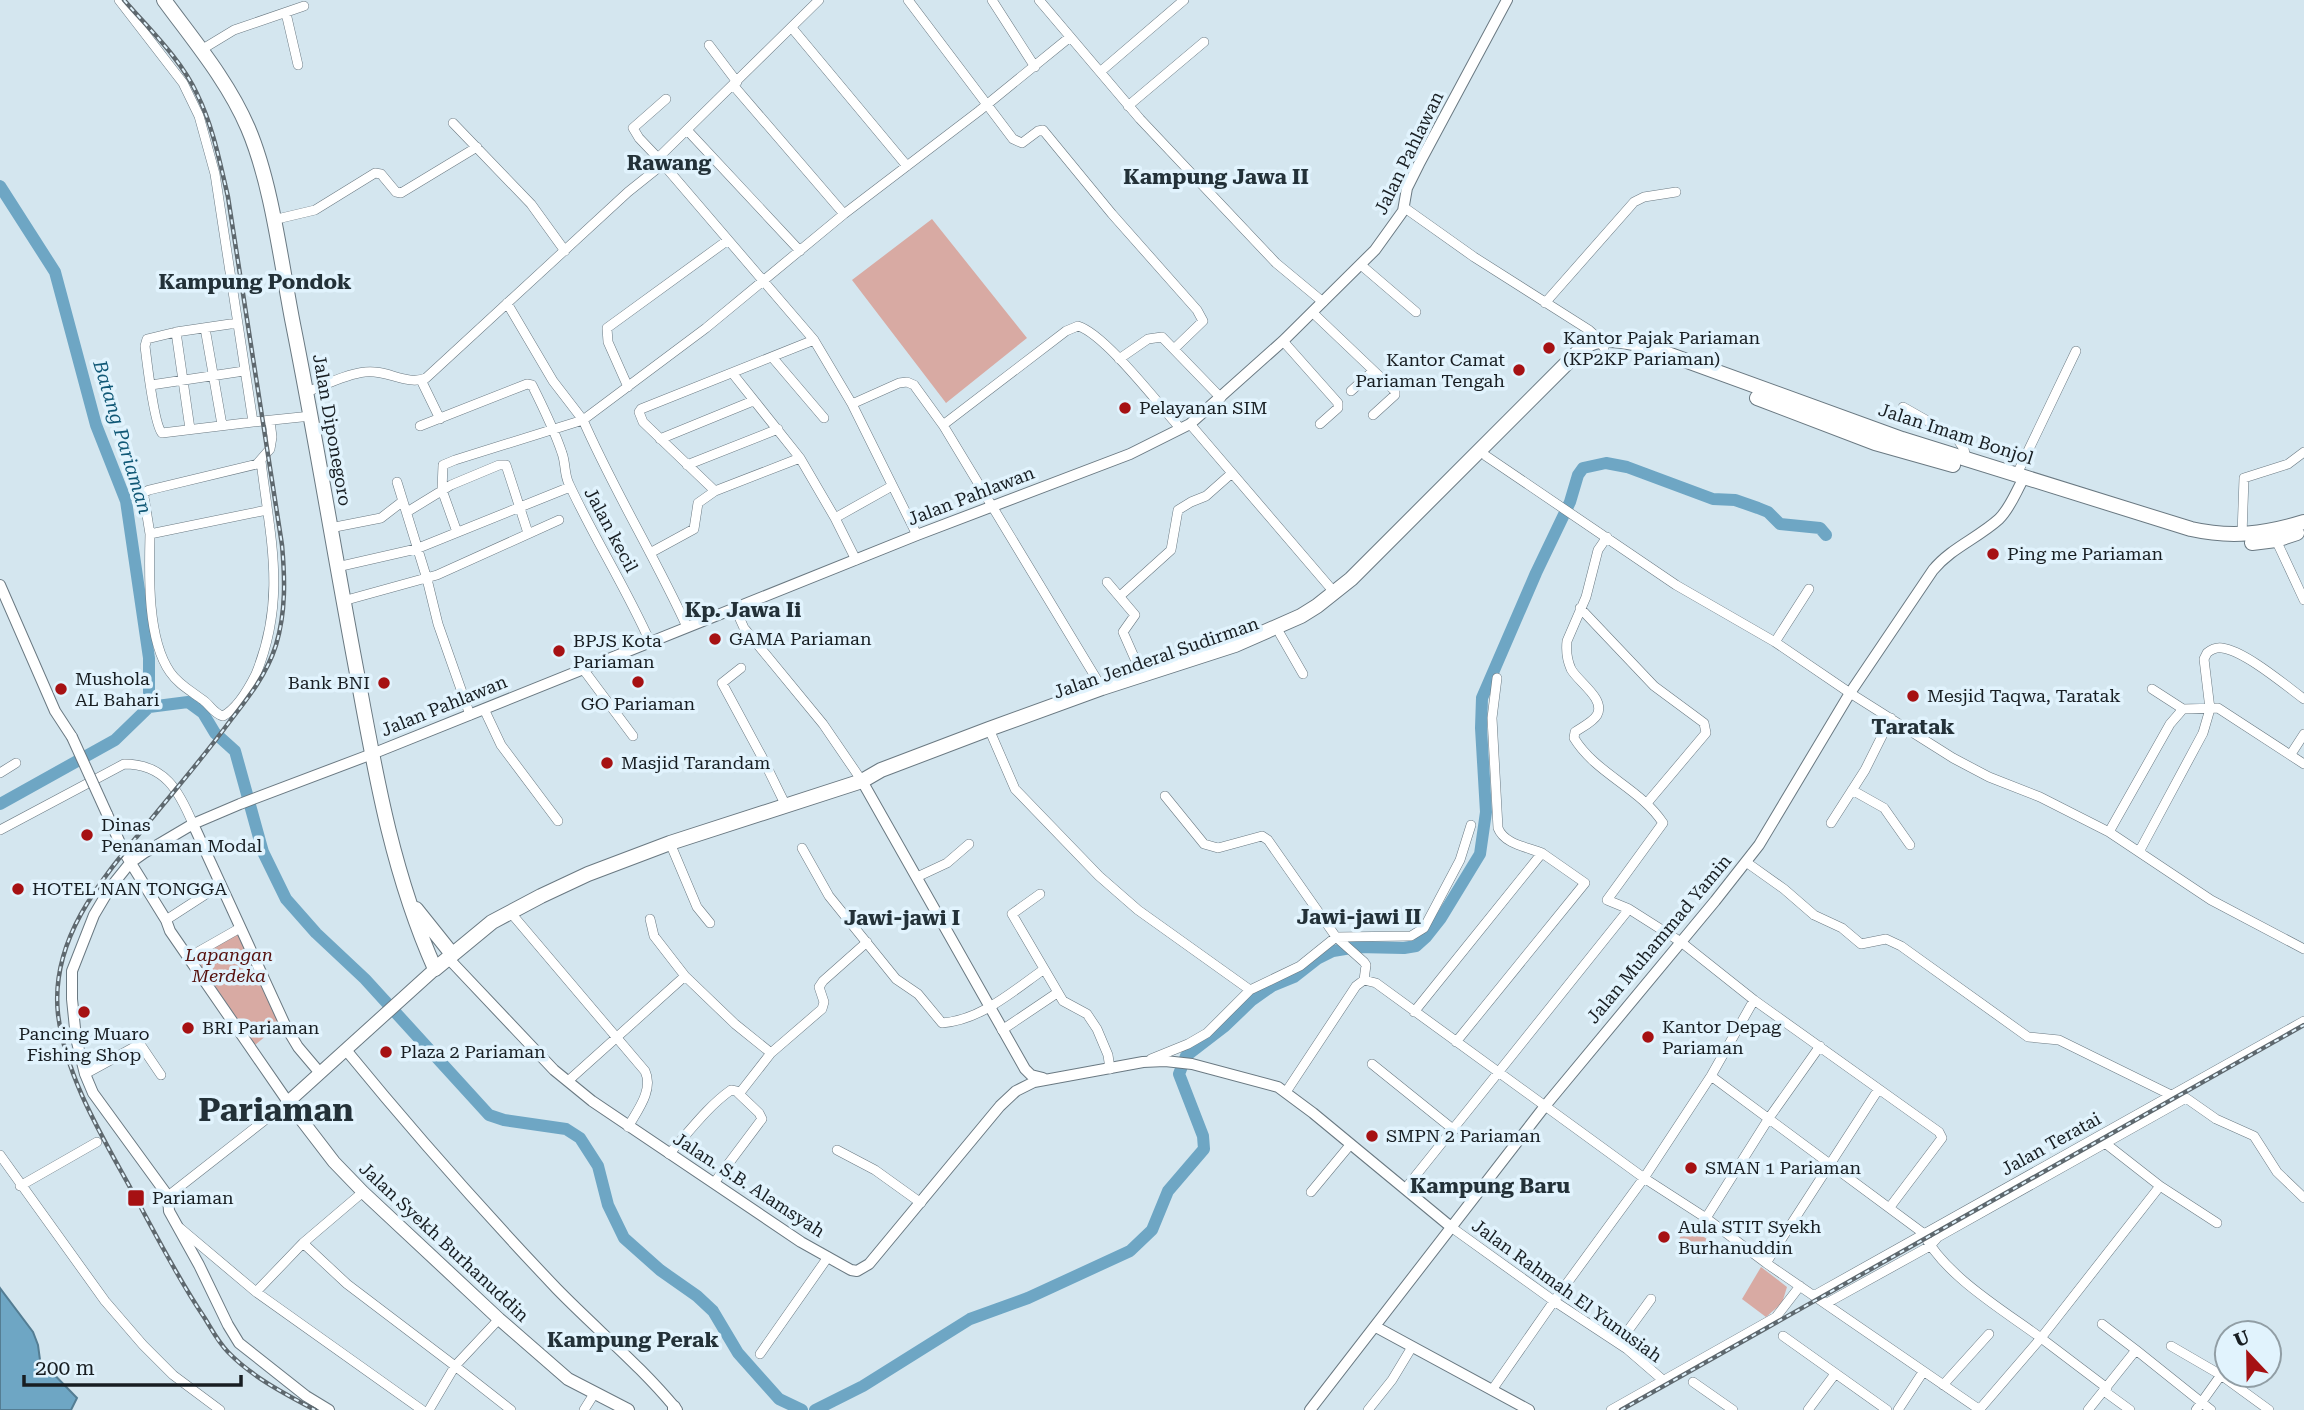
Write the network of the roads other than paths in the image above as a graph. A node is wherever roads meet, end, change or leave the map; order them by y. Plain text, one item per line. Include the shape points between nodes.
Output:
1 (119, 0) edge
2 (164, 0) edge
3 (819, 0) edge
4 (908, 0) edge
5 (992, 0) edge
6 (1039, 0) edge
7 (1184, 0) edge
8 (1507, 0) edge
9 (304, 6) dead end
10 (286, 13) junction
11 (792, 28) junction
12 (1070, 37) junction
13 (1204, 42) dead end
14 (709, 46) dead end
15 (201, 50) junction
16 (298, 65) dead end
17 (1035, 67) junction
18 (1100, 72) junction
19 (735, 83) junction
20 (666, 99) dead end
21 (986, 106) junction
22 (1128, 106) junction
23 (453, 123) dead end
24 (687, 130) junction
25 (477, 147) junction
26 (661, 161) junction
27 (906, 166) junction
28 (1676, 192) dead end
29 (1405, 208) junction
30 (844, 214) junction
31 (273, 220) junction
32 (727, 240) junction
33 (565, 251) junction
34 (800, 251) junction
35 (1361, 265) junction
36 (764, 282) junction
37 (1322, 302) junction
38 (507, 303) junction
39 (1545, 303) junction
40 (1312, 312) junction
41 (1416, 312) dead end
42 (237, 323) junction
43 (205, 328) junction
44 (176, 332) junction
45 (814, 340) junction
46 (1283, 341) junction
47 (1600, 343) junction
48 (1174, 349) junction
49 (2076, 352) dead end
50 (772, 357) junction
51 (1119, 359) junction
52 (244, 371) junction
53 (1373, 371) junction
54 (733, 374) junction
55 (213, 376) junction
56 (421, 380) junction
57 (182, 381) junction
58 (151, 384) junction
59 (628, 387) junction
60 (307, 391) junction
61 (1351, 391) dead end
62 (1221, 397) junction
63 (753, 401) junction
64 (852, 404) junction
65 (1903, 407) dead end
66 (1524, 412) junction
67 (1373, 415) dead end
68 (311, 416) junction
69 (824, 418) dead end
70 (440, 419) junction
71 (583, 420) junction
72 (270, 421) junction
73 (253, 422) junction
74 (1320, 424) dead end
75 (222, 425) junction
76 (943, 425) junction
77 (420, 426) dead end
78 (1185, 426) junction
79 (190, 429) junction
80 (554, 429) junction
81 (778, 429) junction
82 (1877, 436) junction
83 (660, 439) junction
84 (2304, 452) edge
85 (1486, 456) junction
86 (800, 458) junction
87 (1966, 459) junction
88 (261, 461) junction
89 (687, 465) junction
90 (1232, 473) junction
91 (2021, 478) junction
92 (397, 482) dead end
93 (892, 486) junction
94 (570, 487) junction
95 (442, 490) junction
96 (715, 491) junction
97 (403, 501) junction
98 (520, 506) junction
99 (992, 507) junction
100 (267, 510) junction
101 (407, 512) junction
102 (835, 519) junction
103 (559, 520) dead end
104 (2156, 522) junction
105 (2304, 522) edge
106 (330, 527) junction
107 (2304, 531) edge
108 (457, 532) junction
109 (528, 533) junction
110 (150, 534) junction
111 (2242, 535) junction
112 (917, 536) junction
113 (1606, 537) junction
114 (2276, 540) junction
115 (1393, 545) junction
116 (416, 549) junction
117 (650, 553) junction
118 (856, 560) junction
119 (337, 567) junction
120 (427, 579) junction
121 (1107, 582) dead end
122 (0, 585) edge
123 (1810, 589) dead end
124 (1334, 593) junction
125 (1120, 596) junction
126 (2304, 600) edge
127 (343, 601) junction
128 (735, 608) junction
129 (1580, 608) junction
130 (687, 627) junction
131 (1280, 634) junction
132 (650, 642) junction
133 (1775, 642) junction
134 (741, 668) dead end
135 (1177, 668) junction
136 (583, 669) junction
137 (1303, 674) dead end
138 (1142, 675) junction
139 (1497, 678) dead end
140 (1102, 688) junction
141 (2152, 689) dead end
142 (1850, 694) junction
143 (2304, 699) edge
144 (484, 709) junction
145 (2183, 709) junction
146 (2210, 709) junction
147 (470, 715) junction
148 (1891, 718) junction
149 (990, 732) junction
150 (2304, 734) edge
151 (633, 736) dead end
152 (372, 754) junction
153 (2291, 754) junction
154 (16, 763) dead end
155 (2304, 764) edge
156 (0, 773) edge
157 (867, 779) junction
158 (1852, 790) junction
159 (1165, 796) dead end
160 (1647, 803) junction
161 (786, 806) junction
162 (558, 821) dead end
163 (1831, 823) dead end
164 (193, 824) junction
165 (1471, 825) dead end
166 (0, 831) edge
167 (2109, 832) junction
168 (670, 843) junction
169 (970, 844) dead end
170 (1910, 845) dead end
171 (802, 848) dead end
172 (2139, 852) junction
173 (1542, 853) junction
174 (1745, 862) junction
175 (130, 863) junction
176 (916, 877) junction
177 (220, 885) junction
178 (404, 890) junction
179 (1040, 894) dead end
180 (1629, 909) junction
181 (510, 912) junction
182 (650, 919) dead end
183 (166, 920) junction
184 (710, 923) dead end
185 (240, 928) junction
186 (1336, 938) junction
187 (867, 942) junction
188 (1681, 942) junction
189 (2304, 949) edge
190 (450, 956) junction
191 (189, 957) junction
192 (435, 969) junction
193 (1043, 970) junction
194 (685, 976) junction
195 (1364, 981) junction
196 (1250, 990) junction
197 (1057, 993) junction
198 (1754, 1000) junction
199 (989, 1008) junction
200 (1414, 1012) junction
201 (2304, 1021) edge
202 (1002, 1030) junction
203 (616, 1038) junction
204 (1456, 1042) junction
205 (1819, 1045) junction
206 (346, 1050) junction
207 (771, 1053) junction
208 (1143, 1062) junction
209 (1372, 1064) dead end
210 (1025, 1069) junction
211 (1110, 1069) junction
212 (1497, 1072) junction
213 (320, 1073) junction
214 (85, 1074) junction
215 (161, 1075) dead end
216 (1711, 1076) junction
217 (1053, 1079) junction
218 (568, 1081) junction
219 (1878, 1090) junction
220 (1016, 1091) junction
221 (1286, 1091) junction
222 (739, 1094) junction
223 (2171, 1095) junction
224 (288, 1102) junction
225 (1545, 1106) junction
226 (1769, 1118) junction
227 (628, 1127) junction
228 (1454, 1130) junction
229 (97, 1142) dead end
230 (2105, 1143) junction
231 (1350, 1145) junction
232 (837, 1150) dead end
233 (670, 1154) junction
234 (0, 1155) edge
235 (1831, 1163) junction
236 (1644, 1178) junction
237 (714, 1183) junction
238 (20, 1186) junction
239 (2160, 1186) junction
240 (1405, 1189) junction
241 (363, 1192) junction
242 (1311, 1192) dead end
243 (168, 1196) junction
244 (2304, 1198) edge
245 (921, 1203) junction
246 (1890, 1207) junction
247 (1706, 1218) junction
248 (1440, 1220) junction
249 (2217, 1223) dead end
250 (178, 1227) junction
251 (1451, 1227) junction
252 (1923, 1233) junction
253 (1440, 1241) junction
254 (303, 1242) junction
255 (1930, 1245) junction
256 (828, 1257) junction
257 (1766, 1263) junction
258 (1800, 1286) junction
259 (256, 1292) junction
260 (1815, 1296) junction
261 (1651, 1299) dead end
262 (1554, 1301) junction
263 (1827, 1303) junction
264 (499, 1320) junction
265 (2102, 1324) dead end
266 (1376, 1326) junction
267 (1989, 1334) dead end
268 (1783, 1336) dead end
269 (2041, 1338) junction
270 (1619, 1343) junction
271 (2171, 1346) dead end
272 (1412, 1347) junction
273 (2136, 1350) junction
274 (761, 1354) dead end
275 (455, 1366) junction
276 (2213, 1370) edge
277 (1923, 1372) junction
278 (1835, 1374) junction
279 (1664, 1381) junction
280 (1693, 1382) dead end
281 (1943, 1385) junction
282 (2213, 1386) edge
283 (2240, 1389) edge
284 (1492, 1390) junction
285 (2106, 1390) junction
286 (594, 1394) junction
287 (2198, 1407) edge
288 (675, 1409) edge
289 (220, 1410) edge
290 (329, 1410) edge
291 (422, 1410) edge
292 (429, 1410) edge
293 (511, 1410) edge
294 (584, 1410) edge
295 (628, 1410) edge
296 (1310, 1410) edge
297 (1368, 1410) edge
298 (1529, 1410) edge
299 (1611, 1410) edge
300 (1733, 1410) edge
301 (1808, 1410) edge
302 (1888, 1410) edge
303 (1898, 1410) edge
304 (1980, 1410) edge
305 (2088, 1410) edge
306 (2130, 1410) edge
307 (2211, 1410) edge
308 (2269, 1410) edge

1 - 42 street via 183,83 199,116 215,174
2 - 15 main road, Jalan Diponegoro
3 - 11 street
4 - 21 street
5 - 17 street
6 - 12 street
7 - 18 street
8 - 29 street, Jalan Pahlawan via 1407,188
9 - 10 street
10 - 15 street via 234,30
10 - 16 street
11 - 19 street
11 - 27 street
12 - 17 street
12 - 18 street
13 - 22 street
14 - 19 street
15 - 31 main road, Jalan Diponegoro via 247,126
17 - 21 street
18 - 22 street
19 - 24 street
19 - 30 street
20 - 26 street via 633,128
21 - 27 street
21 - 48 street via 1017,143 1043,130 1197,310 1203,321
22 - 37 street via 1276,263
23 - 25 street
24 - 26 street
24 - 34 street
25 - 31 street via 401,193 375,173 310,212
25 - 33 street via 531,204
26 - 32 street
26 - 33 street
27 - 30 street
28 - 39 street via 1634,202
29 - 35 street, Jalan Pahlawan
29 - 39 street
30 - 34 street
31 - 60 main road, Jalan Diponegoro
32 - 36 street
32 - 59 street via 607,327 608,342
33 - 38 street
34 - 36 street
35 - 37 street, Jalan Pahlawan
35 - 41 street
36 - 45 street
36 - 59 street
37 - 40 street, Jalan Pahlawan
38 - 56 street
38 - 71 street via 553,381
39 - 47 street via 1589,330
40 - 46 street, Jalan Pahlawan
40 - 53 street
42 - 43 street
42 - 52 street
43 - 44 street
43 - 55 street
44 - 57 street
44 - 58 street via 145,342
45 - 50 street
45 - 64 street
46 - 62 street, Jalan Pahlawan
46 - 74 street via 1338,403
47 - 66 main road, Jalan Jenderal Sudirman
47 - 82 main road, Jalan Imam Bonjol
48 - 51 street via 1157,336
48 - 62 street
49 - 91 street
50 - 54 street
50 - 69 street
51 - 76 street via 1090,331 1071,328
51 - 78 street
52 - 55 street
52 - 73 street
53 - 61 street
53 - 67 street via 1395,393
54 - 63 street
54 - 83 street via 641,409 643,422
55 - 57 street
55 - 75 street
56 - 60 street via 364,372
56 - 70 street
57 - 58 street
57 - 79 street
58 - 79 street via 160,432
59 - 71 street
60 - 68 main road, Jalan Diponegoro
62 - 78 street, Jalan Pahlawan
63 - 81 street
63 - 83 street
64 - 76 street via 907,382
64 - 93 street
65 - 87 street via 1956,437
66 - 85 main road, Jalan Jenderal Sudirman
66 - 115 main road, Jalan Jenderal Sudirman
68 - 72 street
68 - 106 main road, Jalan Diponegoro
70 - 77 street
70 - 80 street, Jalan kecil via 529,384
71 - 80 street
71 - 117 street
72 - 73 street
72 - 88 street via 271,444
73 - 75 street
75 - 79 street
76 - 99 street
78 - 90 street
78 - 99 street, Jalan Pahlawan via 1130,454
80 - 94 street, Jalan kecil
80 - 95 street via 445,463
81 - 86 street
81 - 89 street
82 - 87 main road, Jalan Imam Bonjol
82 - 91 main road, Jalan Imam Bonjol
83 - 89 street
84 - 111 street via 2288,464 2244,478
85 - 113 street
85 - 115 main road, Jalan Jenderal Sudirman
86 - 96 street
86 - 102 street
87 - 91 main road, Jalan Imam Bonjol
88 - 100 street
88 - 110 street via 147,491
89 - 96 street
90 - 124 street
90 - 125 street via 1206,496 1178,510 1171,550
91 - 104 main road, Jalan Imam Bonjol
91 - 142 street, Jalan Muhammad Yamin via 2012,502 1997,521 1933,570
92 - 97 street
93 - 102 street
93 - 112 street
94 - 98 street
94 - 132 street, Jalan kecil
95 - 98 street via 506,465
95 - 101 street
95 - 108 street
96 - 117 street via 698,503 694,530
97 - 101 street
97 - 106 street via 381,518
98 - 108 street
98 - 109 street
99 - 112 street, Jalan Pahlawan
99 - 140 street
100 - 110 street
100 - 110 street via 275,578 269,638 253,681 223,716 177,682 162,658 152,605
101 - 116 street
102 - 118 street
103 - 109 street
104 - 111 main road, Jalan Imam Bonjol
104 - 114 main road, Jalan Imam Bonjol via 2216,542
105 - 111 main road, Jalan Imam Bonjol
106 - 119 main road, Jalan Diponegoro
107 - 114 main road, Jalan Imam Bonjol
108 - 116 street
109 - 120 street
112 - 118 street, Jalan Pahlawan
113 - 129 street
113 - 133 street via 1676,585
114 - 126 street
115 - 124 main road, Jalan Jenderal Sudirman
115 - 131 main road, Jalan Jenderal Sudirman via 1339,599
116 - 119 street
116 - 120 street
117 - 130 street
118 - 128 street, Jalan Pahlawan
119 - 127 main road, Jalan Diponegoro
120 - 127 street
120 - 147 street
121 - 125 street
122 - 175 street, bridge via 55,711 72,737
123 - 133 street
124 - 135 main road, Jalan Jenderal Sudirman via 1277,627
125 - 138 street via 1135,615 1123,632
127 - 152 main road, Jalan Diponegoro
128 - 130 street, Jalan Pahlawan
128 - 157 street via 744,628
129 - 160 street via 1567,641 1568,661 1599,704 1599,712 1574,738 1602,770
129 - 160 street via 1654,686 1706,727 1706,733
130 - 132 street, Jalan Pahlawan
131 - 135 main road, Jalan Jenderal Sudirman via 1237,653
131 - 137 street
132 - 136 street, Jalan Pahlawan
133 - 142 street
134 - 161 street via 722,683
135 - 138 main road, Jalan Jenderal Sudirman
135 - 149 main road, Jalan Jenderal Sudirman
136 - 144 street, Jalan Pahlawan
136 - 151 street
138 - 140 main road, Jalan Jenderal Sudirman
139 - 173 street via 1492,718 1498,828 1506,839
140 - 149 main road, Jalan Jenderal Sudirman
141 - 145 street
142 - 148 street
142 - 174 street, Jalan Muhammad Yamin
143 - 146 street via 2260,667 2225,648 2214,648 2204,659
144 - 147 street, Jalan Pahlawan
144 - 162 street via 501,745
145 - 146 street
145 - 167 street
146 - 153 street via 2218,708
146 - 172 street via 2199,745
147 - 152 street, Jalan Pahlawan
148 - 158 street
148 - 167 street via 1989,777
149 - 157 main road, Jalan Jenderal Sudirman via 884,778
149 - 196 street via 1015,789 1106,883
150 - 153 street
152 - 164 street, Jalan Pahlawan
152 - 178 main road, Jalan Diponegoro
153 - 155 street
154 - 156 street
157 - 161 main road, Jalan Jenderal Sudirman
157 - 176 street
158 - 163 street
158 - 170 street via 1884,808
159 - 186 street via 1204,844 1218,848 1266,838
160 - 180 street via 1662,825 1607,900
161 - 168 main road, Jalan Jenderal Sudirman
164 - 166 street via 170,782 153,769 124,764
164 - 175 street, Jalan Pahlawan
164 - 177 street
165 - 186 street via 1460,860 1424,928 1411,936
167 - 172 street
168 - 181 main road, Jalan Jenderal Sudirman via 588,874
168 - 184 street via 697,907
169 - 176 street via 947,863
171 - 187 street via 820,883
172 - 189 street via 2211,900
173 - 200 street
173 - 204 street via 1584,883
174 - 188 street, Jalan Muhammad Yamin
174 - 223 street via 1861,944 1886,939 1901,946 2028,1037 2059,1040
175 - 183 street
175 - 214 street via 94,915 72,971 74,1020
176 - 199 street
177 - 183 street
177 - 185 street
178 - 190 main road, Jalan Diponegoro
178 - 192 main road, Jalan Diponegoro
179 - 193 street via 1012,914
180 - 188 street
180 - 212 street
181 - 190 main road, Jalan Jenderal Sudirman
181 - 203 street
182 - 194 street via 654,936
183 - 191 street
185 - 191 street
185 - 213 street via 286,1027
186 - 195 street via 1366,965
186 - 196 street via 1300,966
187 - 199 street via 896,979 918,994 942,1023
187 - 207 street via 822,981 822,1009
188 - 198 street
188 - 225 street, Jalan Muhammad Yamin
190 - 192 main road, Jalan Jenderal Sudirman
190 - 218 street, Jalan. S.B. Alamsyah via 503,1018
191 - 224 street
192 - 206 main road
193 - 197 street
193 - 199 street
194 - 203 street
194 - 207 street
195 - 200 street via 1380,984
195 - 221 street via 1352,990
196 - 208 street via 1207,1033
197 - 202 street
197 - 211 street via 1090,1019 1105,1043
198 - 205 street
198 - 216 street
199 - 202 street
200 - 204 street
201 - 223 street, Jalan Teratai
202 - 210 street
203 - 218 street
203 - 227 street via 649,1079 646,1095
204 - 212 street
205 - 219 street
205 - 226 street
206 - 213 main road
206 - 288 street via 557,1288
207 - 222 street
208 - 211 street
208 - 221 street via 1192,1064
209 - 228 street
210 - 217 street via 1031,1075
210 - 220 street
211 - 217 street
212 - 225 street
212 - 228 street
213 - 224 main road
214 - 215 street via 140,1044
214 - 243 street via 93,1093
216 - 226 street
216 - 236 street
217 - 220 street
218 - 227 street, Jalan. S.B. Alamsyah
219 - 235 street
219 - 246 street via 1942,1139
220 - 245 street, Jalan. S.B. Alamsyah
221 - 231 street
222 - 233 street via 731,1090 724,1095
222 - 237 street via 762,1119
223 - 252 street, Jalan Teratai
224 - 241 main road, Jalan Syekh Burhanuddin
224 - 243 street
225 - 236 street
225 - 251 street, Jalan Muhammad Yamin
226 - 235 street
226 - 247 street
227 - 233 street, Jalan. S.B. Alamsyah
228 - 240 street
229 - 238 street
230 - 239 street
230 - 244 street via 2186,1098 2216,1119 2254,1136 2277,1172
230 - 255 street
231 - 240 street
231 - 242 street
232 - 245 street
233 - 237 street, Jalan. S.B. Alamsyah
234 - 238 street
235 - 246 street
235 - 257 street
236 - 247 street
236 - 262 street
237 - 256 street, Jalan. S.B. Alamsyah
238 - 289 street via 143,1345 173,1375
239 - 249 street
239 - 269 street
240 - 248 street
241 - 254 street
241 - 264 main road, Jalan Syekh Burhanuddin
243 - 250 street via 169,1211
245 - 256 street, Jalan. S.B. Alamsyah via 864,1269 851,1270
246 - 252 street
247 - 257 street
248 - 251 street
248 - 253 street
250 - 259 street
250 - 290 street via 239,1343
251 - 253 street, Jalan Muhammad Yamin
251 - 262 street, Jalan Rahmah El Yunusiah
252 - 255 street
252 - 260 street, Jalan Teratai
253 - 266 street, Jalan Muhammad Yamin
254 - 259 street
254 - 275 street via 347,1284
255 - 263 street
255 - 269 street via 1965,1282
256 - 274 street
257 - 258 street
258 - 260 street
258 - 279 street via 1776,1317
259 - 291 street
260 - 263 street
261 - 270 street
262 - 270 street, Jalan Rahmah El Yunusiah
262 - 284 street
263 - 277 street
264 - 275 street
264 - 286 main road, Jalan Syekh Burhanuddin via 568,1379
265 - 273 street
266 - 272 street
266 - 296 street, Jalan Muhammad Yamin
267 - 281 street
268 - 278 street
269 - 285 street
269 - 304 street
270 - 279 street, Jalan Rahmah El Yunusiah
271 - 276 street
272 - 284 street
272 - 297 street
273 - 285 street
273 - 287 street
275 - 292 street
275 - 293 street
277 - 281 street
277 - 303 street
278 - 301 street
278 - 302 street
279 - 299 street
280 - 300 street
281 - 304 street
282 - 287 street
283 - 308 street
284 - 298 street
285 - 305 street
285 - 306 street
286 - 294 street
286 - 295 main road, Jalan Syekh Burhanuddin
287 - 307 street

